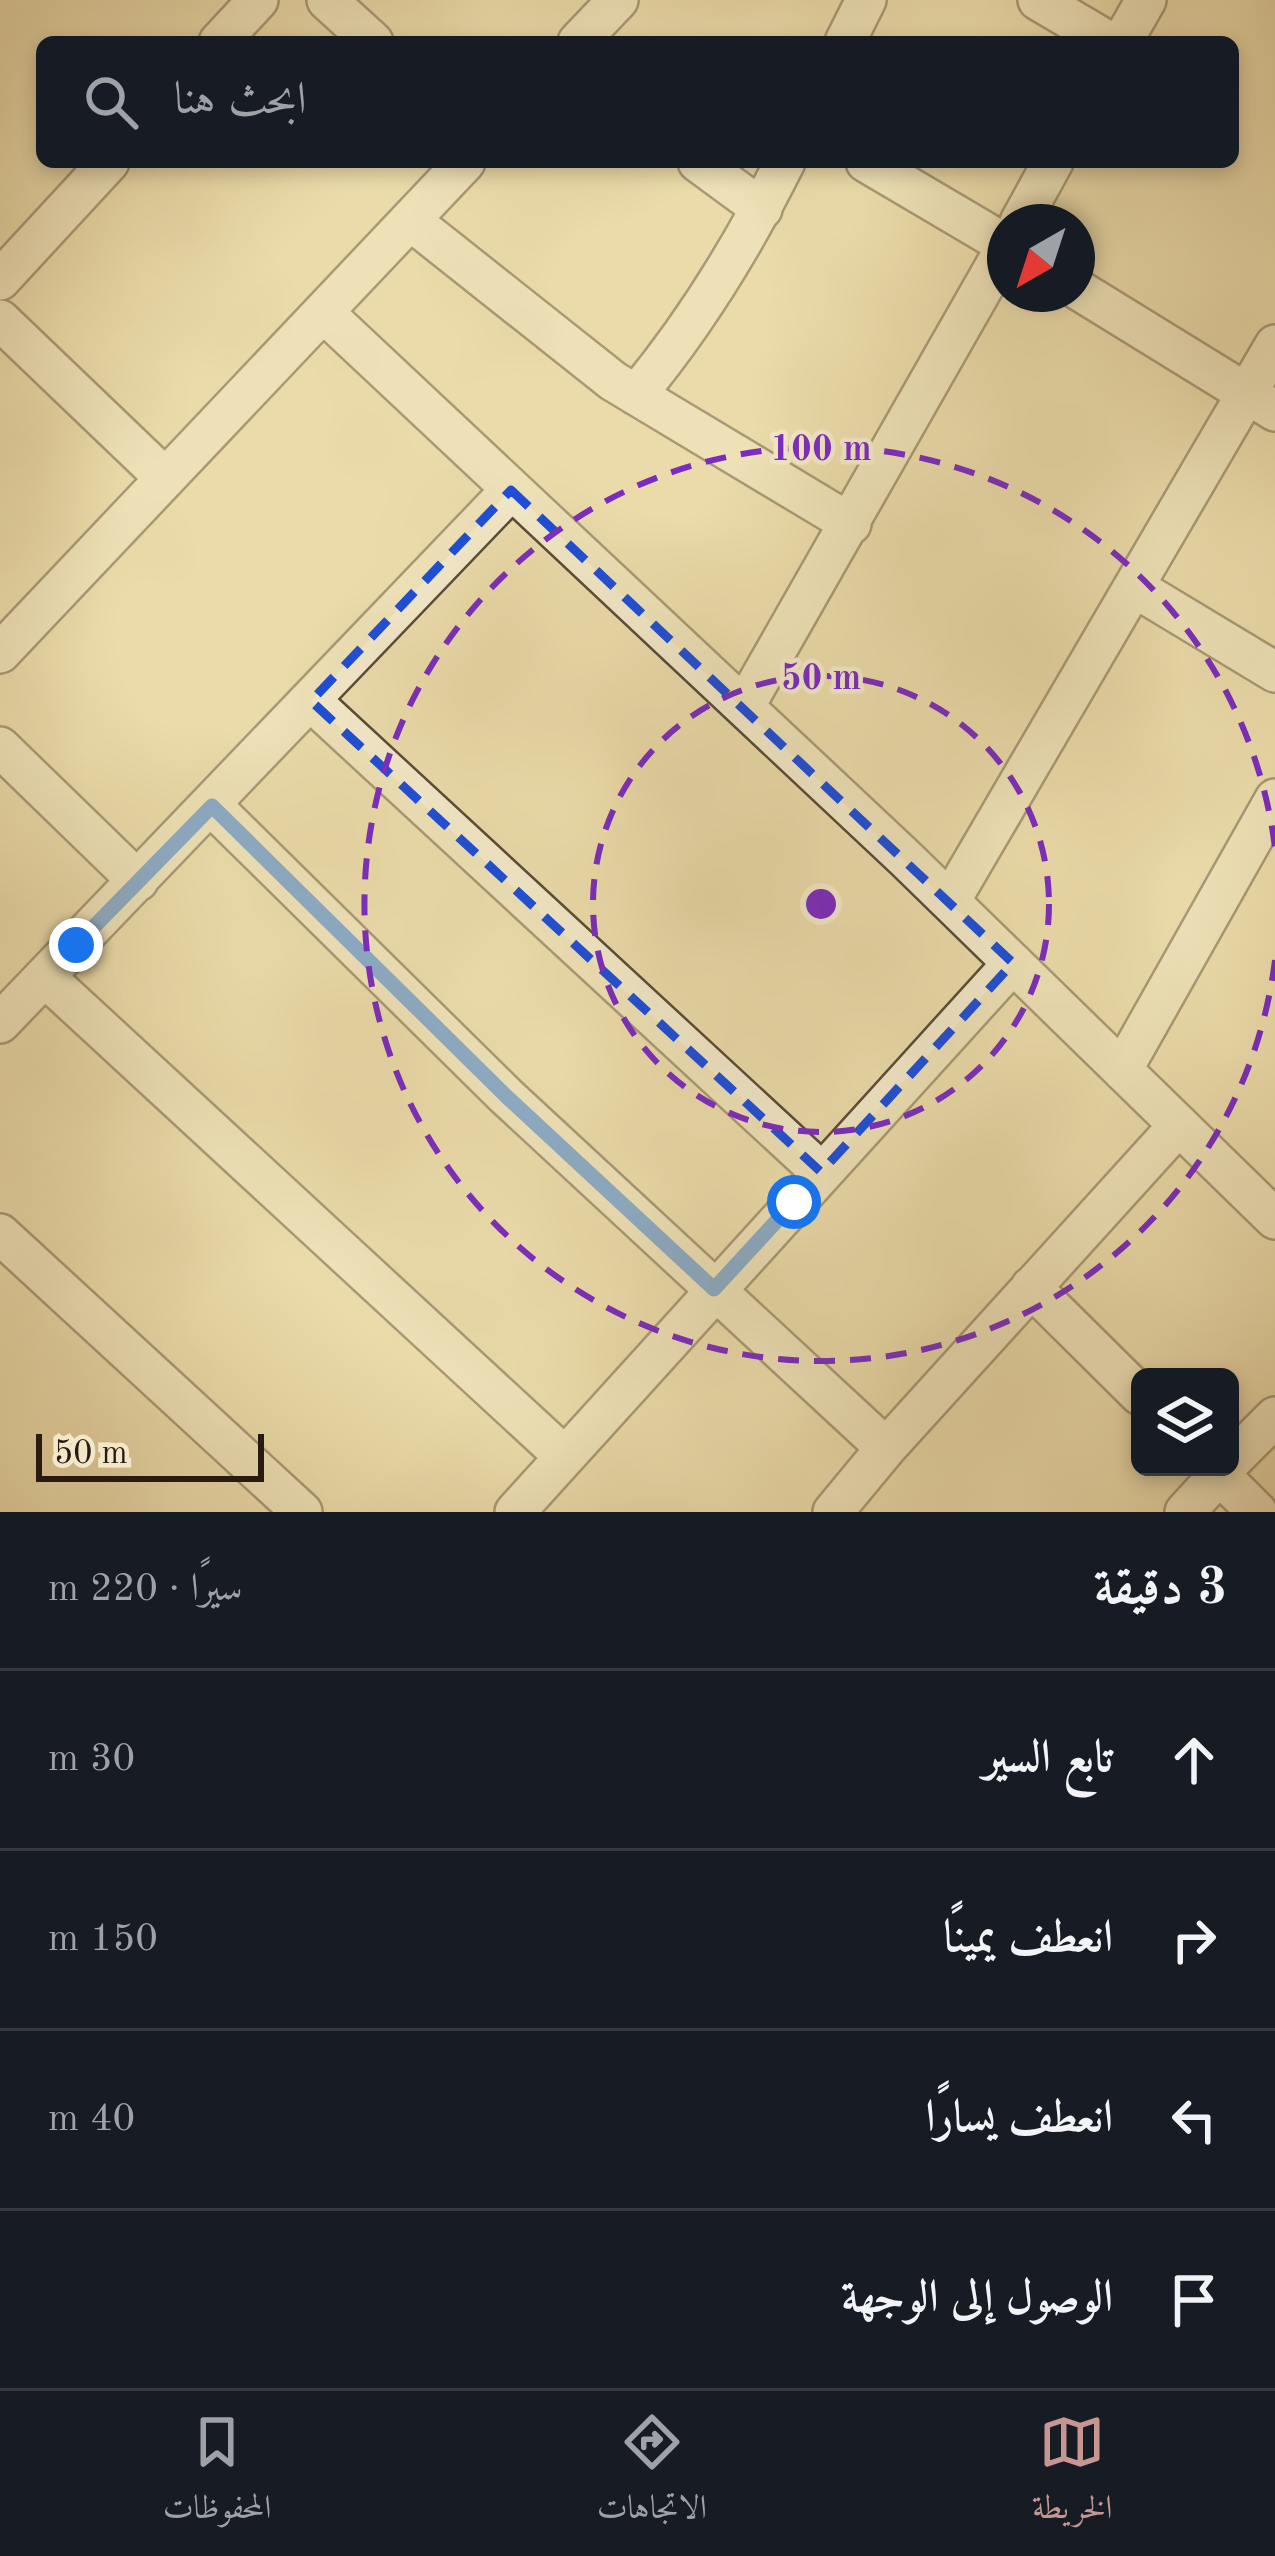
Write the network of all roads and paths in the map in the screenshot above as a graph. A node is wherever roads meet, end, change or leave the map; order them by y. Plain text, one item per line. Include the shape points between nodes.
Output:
1 (258, 0) edge
2 (327, 0) edge
3 (618, 0) edge
4 (866, 0) edge
5 (1038, 0) edge
6 (1146, 0) edge
7 (225, 36) edge
8 (366, 36) edge
9 (584, 36) edge
10 (848, 36) edge
11 (1099, 36) edge
12 (1125, 36) edge
13 (103, 168) edge
14 (459, 168) edge
15 (706, 168) edge
16 (782, 168) edge
17 (876, 168) edge
18 (1051, 168) edge
19 (1030, 204) edge
20 (761, 209) junction
21 (410, 220) junction
22 (987, 235) edge
23 (987, 278) edge
24 (0, 280) edge
25 (1095, 300) edge
26 (323, 312) junction
27 (0, 320) edge
28 (1275, 345) edge
29 (636, 395) junction
30 (1261, 403) edge
31 (165, 478) junction
32 (511, 490) junction
33 (851, 524) junction
34 (1134, 587) junction
35 (4, 641) edge
36 (1275, 672) edge
37 (310, 701) junction
38 (744, 707) junction
39 (0, 747) edge
40 (1275, 799) edge
41 (212, 806) junction
42 (138, 881) junction
43 (950, 902) junction
44 (1013, 963) junction
45 (45, 977) junction
46 (0, 1023) edge
47 (1122, 1070) junction
48 (1179, 1125) junction
49 (821, 1172) junction
50 (1275, 1219) edge
51 (0, 1234) edge
52 (1031, 1287) junction
53 (714, 1289) junction
54 (1131, 1386) edge
55 (1275, 1417) edge
56 (886, 1448) junction
57 (1239, 1452) edge
58 (565, 1456) junction
59 (1215, 1476) edge
60 (1228, 1476) edge
61 (302, 1512) edge
62 (515, 1512) edge
63 (833, 1512) edge
64 (1186, 1512) edge
65 (1257, 1512) edge

1 - 7 street
2 - 8 street
3 - 9 street
4 - 10 street
5 - 11 street
6 - 12 street
13 - 24 street
14 - 21 street
15 - 20 street
16 - 20 street
17 - 22 street
18 - 19 street
20 - 29 street via 729,268
21 - 26 street
21 - 29 street
23 - 33 street
25 - 30 street
26 - 31 street
26 - 32 street
27 - 31 street
28 - 30 street
29 - 33 street
30 - 34 street
31 - 35 street
32 - 37 street
32 - 38 street
33 - 38 street
34 - 36 street
34 - 43 street
37 - 41 street
37 - 49 street
38 - 43 street
39 - 42 street
40 - 47 street
41 - 42 street
41 - 53 street
42 - 45 street
43 - 44 street
44 - 47 street
44 - 49 street
45 - 46 street
45 - 58 street
47 - 48 street
48 - 50 street
48 - 52 street
49 - 53 street
51 - 61 street
52 - 54 street
52 - 56 street
53 - 56 street
53 - 58 street
55 - 57 street
56 - 63 street
58 - 62 street
59 - 64 street
60 - 65 street

